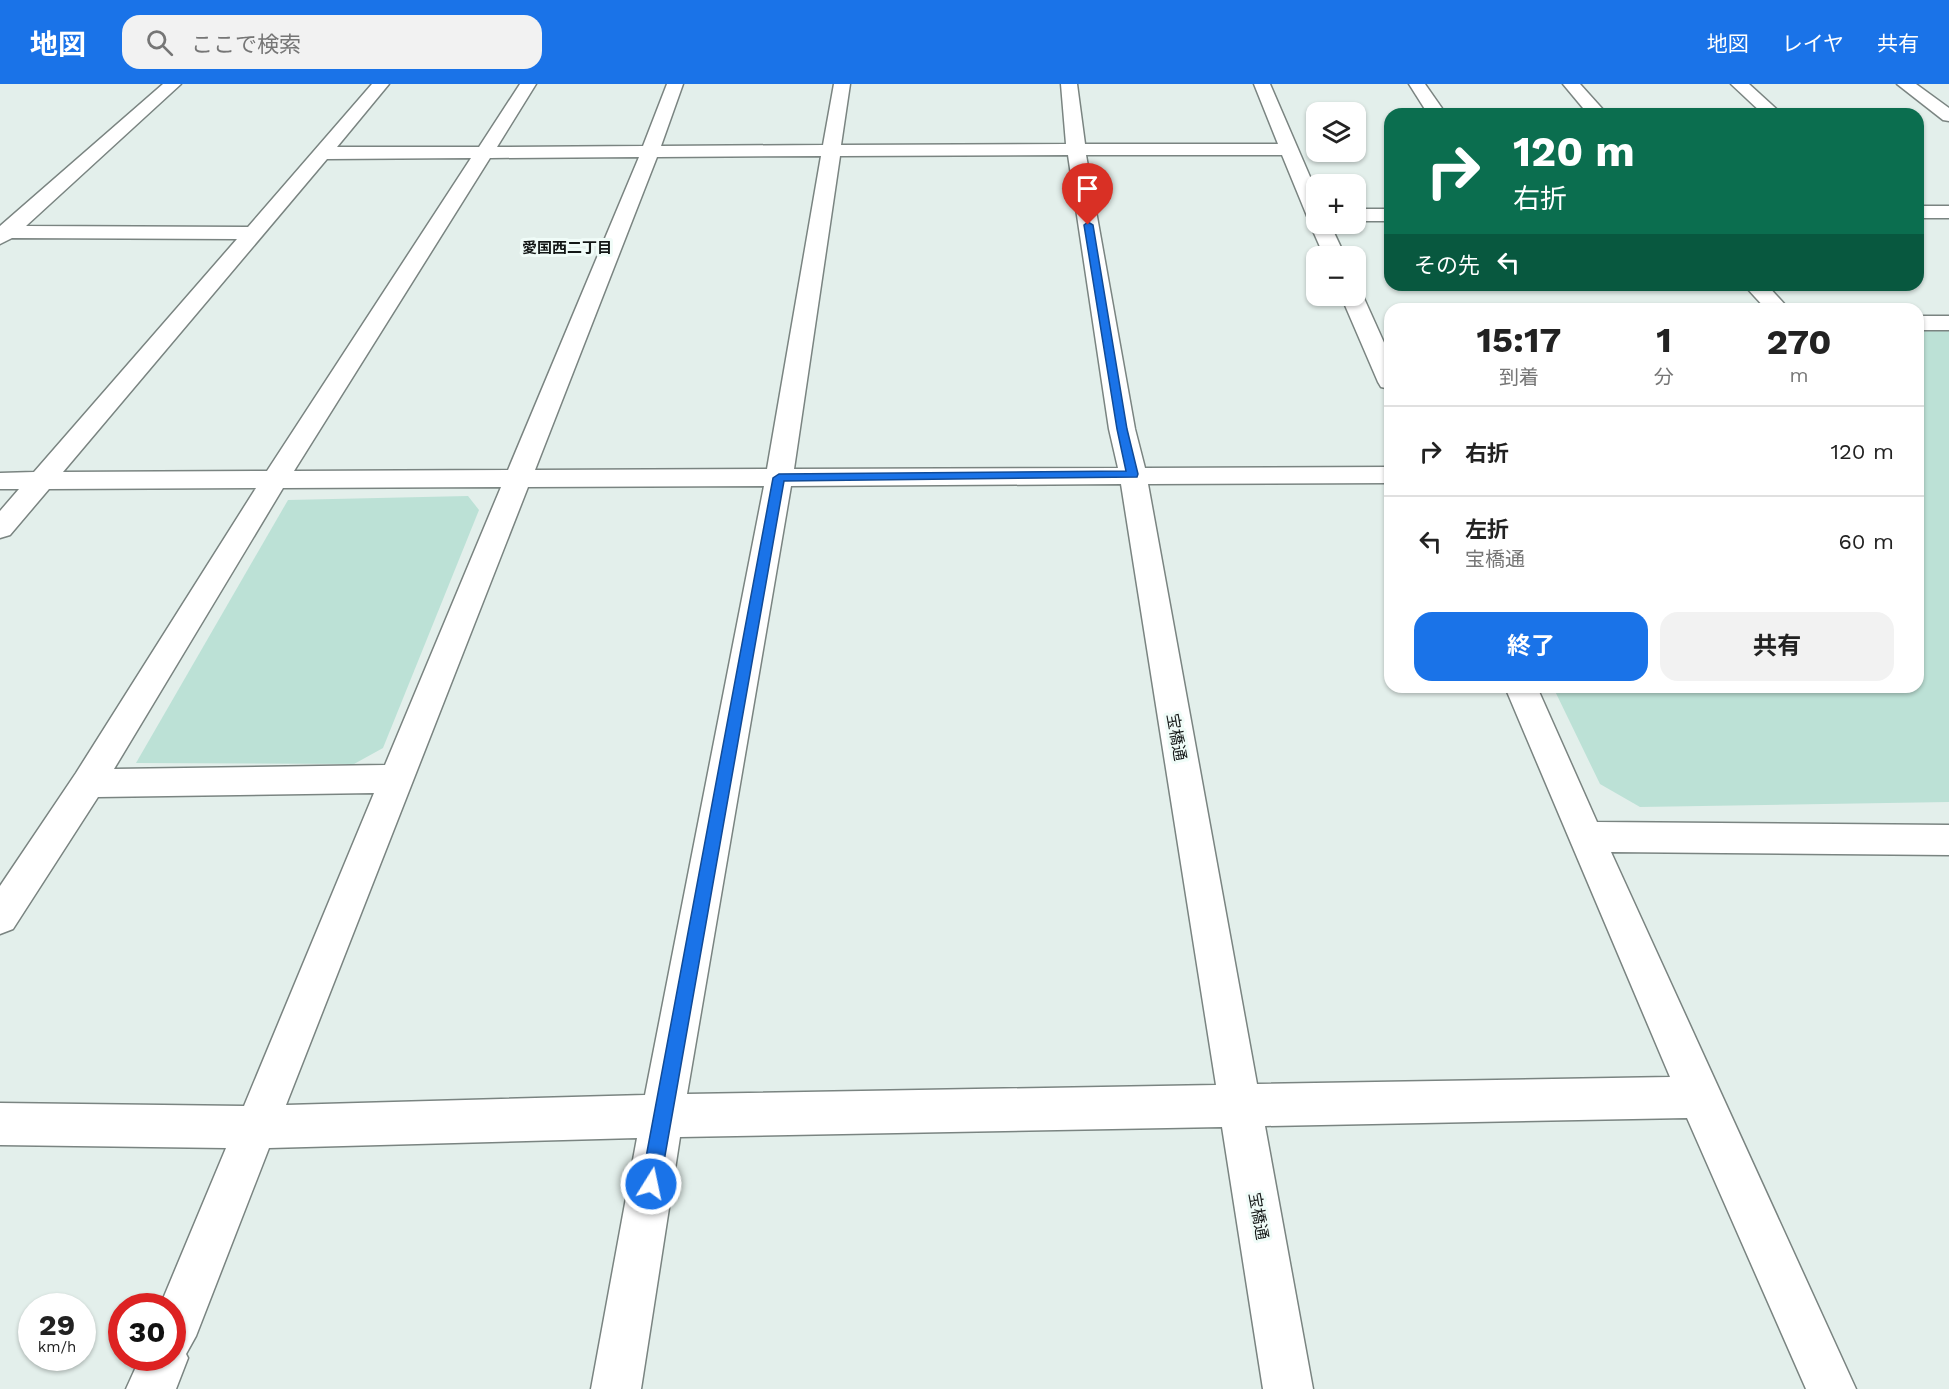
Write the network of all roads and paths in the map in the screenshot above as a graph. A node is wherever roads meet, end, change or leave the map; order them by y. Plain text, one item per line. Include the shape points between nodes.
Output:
1 (173, 84) edge
2 (381, 84) edge
3 (528, 84) edge
4 (675, 84) edge
5 (842, 84) edge
6 (1069, 84) edge
7 (1262, 84) edge
8 (1417, 84) edge
9 (1571, 84) edge
10 (1739, 84) edge
11 (1905, 84) edge
12 (1433, 108) edge
13 (1593, 108) edge
14 (1766, 108) edge
15 (1949, 116) edge
16 (1290, 149) junction
17 (1076, 150) junction
18 (831, 151) junction
19 (650, 152) junction
20 (322, 153) junction
21 (483, 153) junction
22 (1306, 189) edge
23 (1924, 212) edge
24 (1949, 212) edge
25 (1366, 215) edge
26 (1384, 215) edge
27 (255, 232) junction
28 (2, 234) edge
29 (1761, 291) edge
30 (1772, 303) edge
31 (1357, 306) edge
32 (1949, 322) edge
33 (1924, 323) edge
34 (1366, 326) junction
35 (1384, 326) edge
36 (1384, 368) edge
37 (1133, 474) junction
38 (1384, 475) edge
39 (779, 478) junction
40 (518, 479) junction
41 (41, 480) junction
42 (274, 480) junction
43 (0, 481) edge
44 (0, 529) edge
45 (1524, 693) edge
46 (397, 779) junction
47 (88, 783) junction
48 (1585, 837) junction
49 (1949, 840) edge
50 (0, 917) edge
51 (1699, 1097) junction
52 (1240, 1106) junction
53 (662, 1116) junction
54 (0, 1124) edge
55 (258, 1127) junction
56 (186, 1302) edge
57 (159, 1371) edge
58 (151, 1389) edge
59 (616, 1389) edge
60 (1288, 1389) edge
61 (1831, 1389) edge

1 - 28 street
2 - 20 street
3 - 21 street
4 - 19 street
5 - 18 street
6 - 17 street, 宝橋通
7 - 16 street
8 - 12 street
9 - 13 street
10 - 14 street
11 - 15 street
16 - 17 street
16 - 22 street
17 - 18 street
17 - 37 street, 宝橋通 via 1122,429
18 - 19 street
18 - 39 street
19 - 21 street
19 - 40 street
20 - 21 street
20 - 27 street
21 - 42 street
23 - 24 street
25 - 26 street
27 - 28 street
27 - 41 street
29 - 30 street
31 - 34 street
32 - 33 street
34 - 35 street
34 - 36 street
37 - 38 street
37 - 39 street
37 - 52 street, 宝橋通
39 - 40 street
39 - 53 street
40 - 42 street
40 - 46 street
41 - 42 street
41 - 43 street
41 - 44 street
42 - 47 street
45 - 48 street
46 - 47 street
46 - 55 street
47 - 50 street
48 - 49 street
48 - 51 street
51 - 52 street
51 - 61 street
52 - 53 street
52 - 60 street, 宝橋通
53 - 55 street
53 - 59 street
54 - 55 street
55 - 56 street
57 - 58 street

